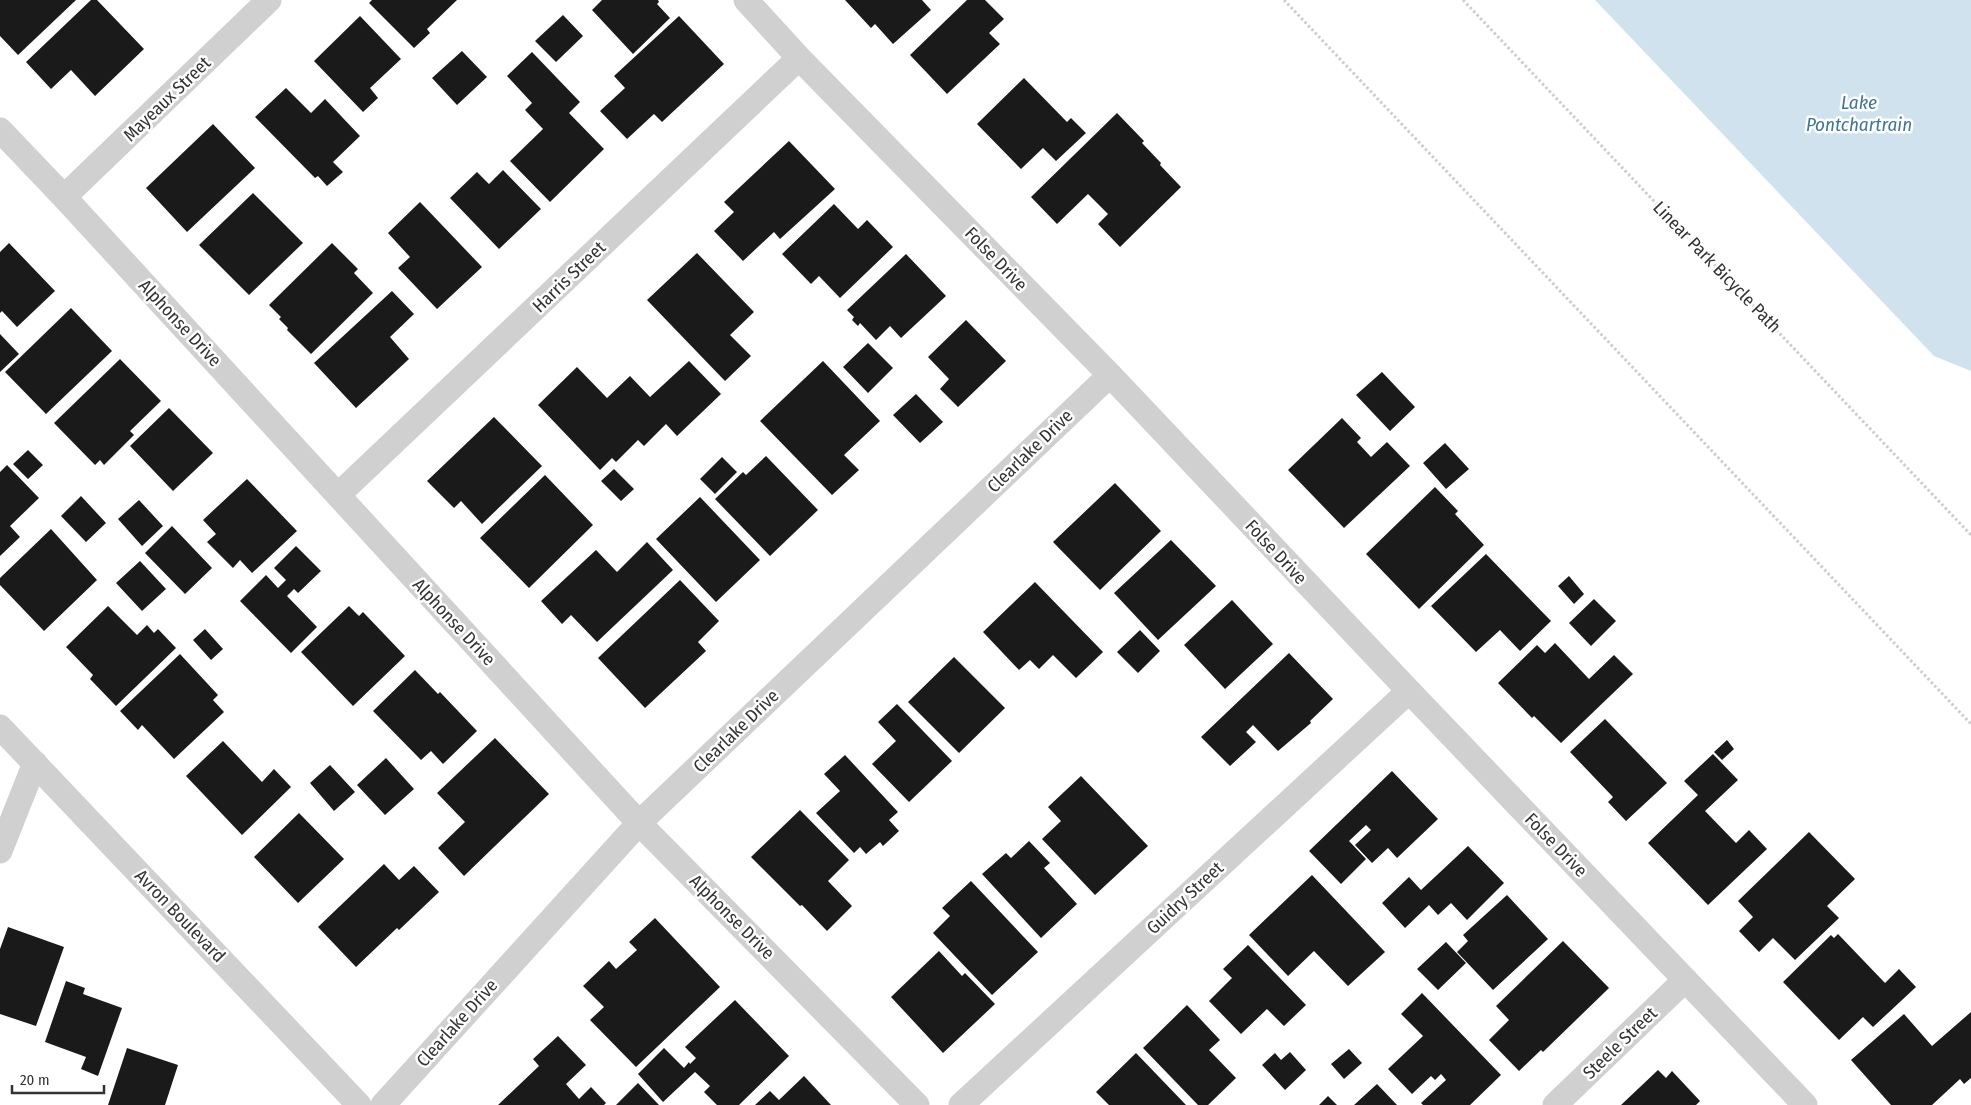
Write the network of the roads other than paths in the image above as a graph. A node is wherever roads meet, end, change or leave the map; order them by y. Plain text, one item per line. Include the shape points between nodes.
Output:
1 (269, 0) edge
2 (746, 0) edge
3 (799, 58) junction
4 (0, 130) edge
5 (64, 197) junction
6 (1110, 375) junction
7 (338, 496) junction
8 (1409, 691) junction
9 (0, 727) edge
10 (35, 763) junction
11 (639, 823) junction
12 (0, 851) edge
13 (1685, 980) junction
14 (359, 1105) edge
15 (383, 1105) edge
16 (917, 1105) edge
17 (961, 1105) edge
18 (1555, 1105) edge
19 (1805, 1105) edge

1 - 5 street, Mayeaux Street
2 - 3 street, Folse Drive
3 - 6 street, Folse Drive
3 - 7 street, Harris Street
4 - 5 street, Alphonse Drive
5 - 7 street, Alphonse Drive
6 - 8 street, Folse Drive
6 - 11 street, Clearlake Drive
7 - 11 street, Alphonse Drive
8 - 13 street, Folse Drive
8 - 17 street, Guidry Street
9 - 10 street, Avron Boulevard
10 - 12 street
10 - 14 street, Avron Boulevard
11 - 15 street, Clearlake Drive
11 - 16 street, Alphonse Drive
13 - 18 street, Steele Street
13 - 19 street, Folse Drive

